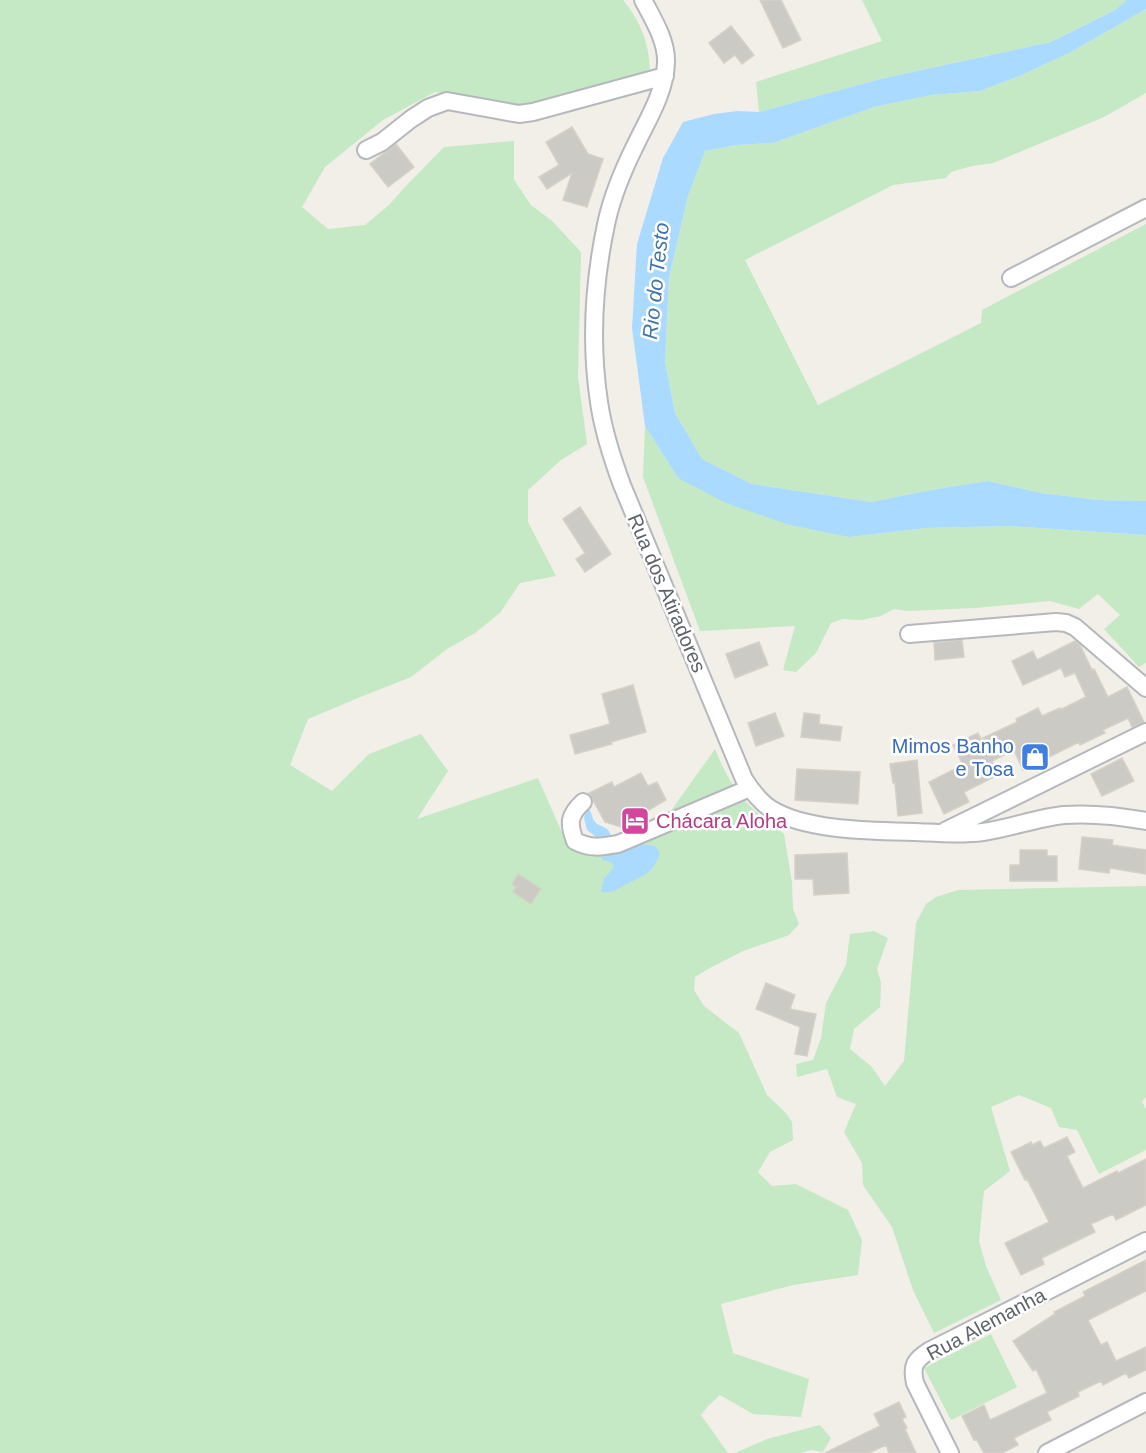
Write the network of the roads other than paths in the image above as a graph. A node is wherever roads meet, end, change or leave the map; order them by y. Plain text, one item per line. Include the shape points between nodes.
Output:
1 (643, 0) edge
2 (665, 76) junction
3 (366, 150) dead end
4 (1146, 208) edge
5 (1011, 278) dead end
6 (909, 634) dead end
7 (1146, 688) edge
8 (1146, 732) edge
9 (750, 788) junction
10 (583, 802) dead end
11 (1146, 821) edge
12 (941, 833) junction
13 (1146, 1241) edge
14 (1146, 1402) edge
15 (950, 1453) edge
16 (1047, 1453) edge

1 - 2 street, Rua dos Atiradores via 664,44
2 - 3 street via 519,114 447,101 428,108
2 - 9 street, Rua dos Atiradores via 619,182 608,219 595,311 599,402 622,485
4 - 5 street
6 - 7 street via 1066,623
8 - 12 street
9 - 10 street via 603,847 575,840 571,815
9 - 12 street, Rua dos Atiradores via 771,809 812,824
11 - 12 street, Rua dos Atiradores via 1066,815 984,832
13 - 15 street, Rua Alemanha via 920,1357 914,1364 915,1383
14 - 16 street

